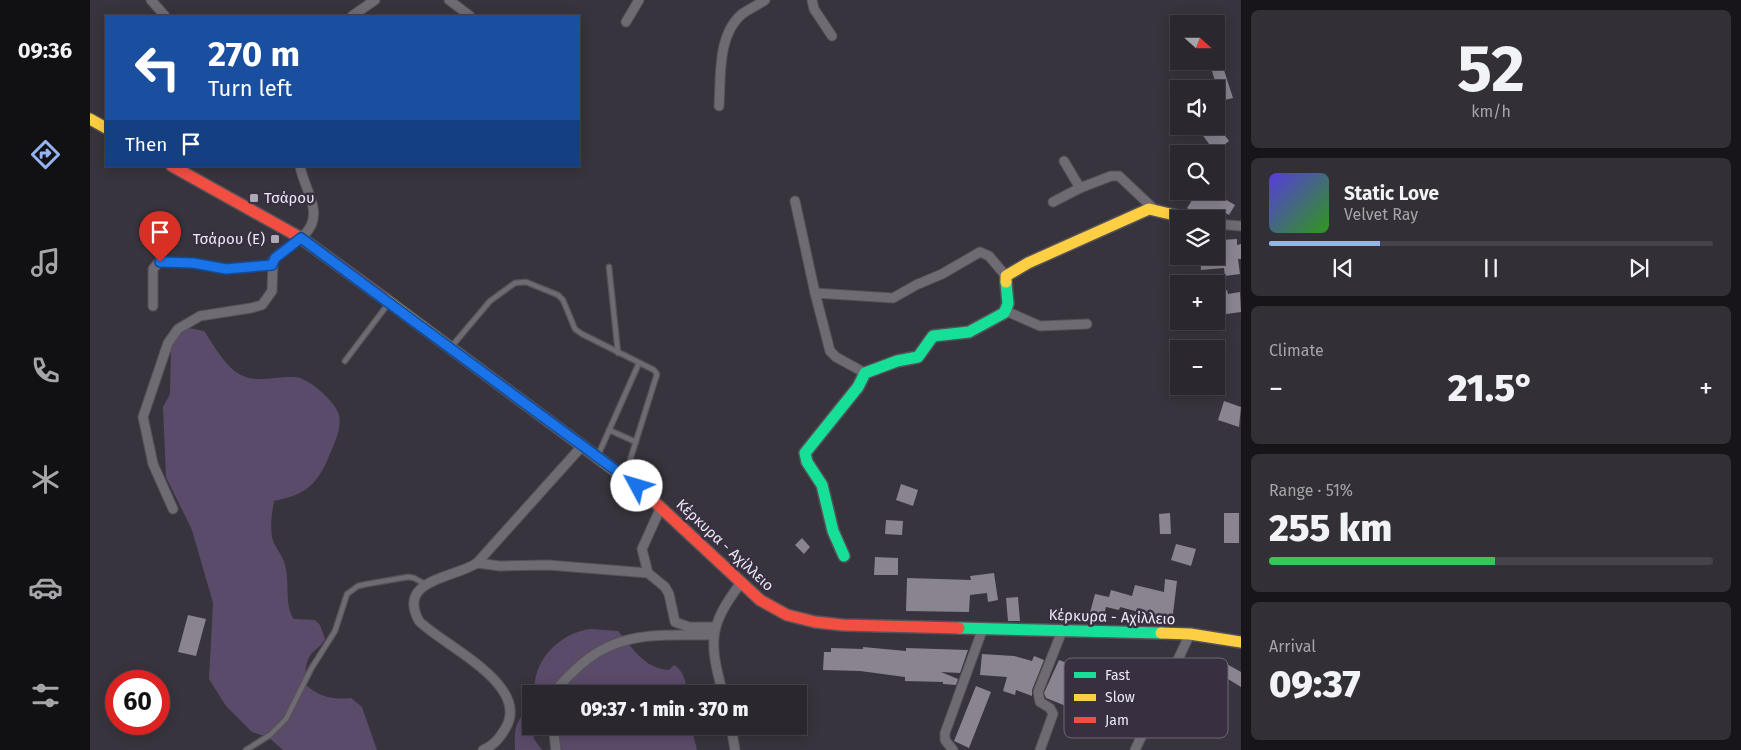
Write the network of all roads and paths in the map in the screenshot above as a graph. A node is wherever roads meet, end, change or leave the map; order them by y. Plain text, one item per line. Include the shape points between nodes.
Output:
1 (151, 0) edge
2 (375, 0) edge
3 (449, 0) edge
4 (639, 0) edge
5 (765, 0) edge
6 (812, 0) edge
7 (164, 15) edge
8 (353, 15) edge
9 (469, 15) edge
10 (626, 22) dead end
11 (832, 36) dead end
12 (719, 106) dead end
13 (90, 119) edge
14 (105, 127) edge
15 (1064, 161) dead end
16 (174, 167) edge
17 (300, 167) edge
18 (1080, 188) junction
19 (795, 201) dead end
20 (1053, 202) dead end
21 (1154, 209) junction
22 (1170, 213) edge
23 (1225, 225) edge
24 (1241, 226) edge
25 (301, 238) junction
26 (272, 265) junction
27 (610, 267) dead end
28 (1006, 276) junction
29 (815, 294) junction
30 (389, 303) junction
31 (153, 306) dead end
32 (1006, 311) junction
33 (1087, 324) dead end
34 (450, 348) junction
35 (618, 353) junction
36 (345, 361) dead end
37 (639, 363) junction
38 (865, 373) junction
39 (610, 430) junction
40 (636, 442) junction
41 (583, 445) junction
42 (598, 456) junction
43 (624, 476) junction
44 (661, 507) junction
45 (173, 509) dead end
46 (844, 556) dead end
47 (477, 563) junction
48 (648, 572) junction
49 (424, 584) junction
50 (740, 584) junction
51 (983, 628) junction
52 (714, 631) junction
53 (1062, 631) junction
54 (1190, 634) junction
55 (1241, 642) edge
56 (1179, 658) edge
57 (562, 685) edge
58 (722, 685) edge
59 (554, 735) edge
60 (733, 735) edge
61 (1141, 738) edge
62 (246, 750) edge
63 (483, 750) edge
64 (556, 750) edge
65 (734, 750) edge
66 (952, 750) edge
67 (1040, 750) edge
68 (1135, 750) edge

1 - 7 street
2 - 8 street
3 - 9 street
4 - 10 street
5 - 12 street via 742,14 728,34
6 - 11 street
13 - 14 main road
15 - 18 street
16 - 25 main road, Κέρκυρα - Αχίλλειο
17 - 25 street via 314,214 311,227
18 - 20 street
18 - 21 street via 1119,176
19 - 29 street
21 - 22 main road
21 - 28 main road via 1037,259
23 - 24 street
25 - 26 street via 275,258
25 - 30 main road, Κέρκυρα - Αχίλλειο
26 - 31 street via 226,269 160,262 153,269
26 - 45 street via 272,291 262,305 200,316 178,330 168,343 143,417 153,464
27 - 35 lane
28 - 29 street via 989,256 980,252 893,298
28 - 32 main road
29 - 38 street via 830,352
30 - 34 main road, Κέρκυρα - Αχίλλειο
30 - 36 lane
32 - 33 street via 1040,326
32 - 38 main road via 969,332 933,336 918,357
34 - 35 lane via 490,301 515,283 526,282 558,295 567,305 575,329
34 - 41 main road, Κέρκυρα - Αχίλλειο
35 - 37 lane
37 - 39 lane
37 - 40 lane via 654,370 658,377
38 - 46 main road via 858,387 805,456 822,485 833,531
39 - 40 lane
39 - 42 lane
40 - 43 lane
41 - 42 main road, Κέρκυρα - Αχίλλειο
41 - 47 street
42 - 43 main road, Κέρκυρα - Αχίλλειο
43 - 44 main road, Κέρκυρα - Αχίλλειο
44 - 48 street via 643,544 643,560
44 - 50 main road, Κέρκυρα - Αχίλλειο
47 - 48 street
47 - 49 street
48 - 52 street via 670,594 675,622
49 - 62 lane via 408,577 352,590 343,602 330,642 311,669 286,719 270,735
49 - 63 street via 416,596 419,621 487,673 508,702 510,716 507,726 496,742
50 - 51 main road, Κέρκυρα - Αχίλλειο via 773,609 815,622
50 - 52 street via 724,604
51 - 53 main road, Κέρκυρα - Αχίλλειο
51 - 66 street via 945,733 945,740
52 - 57 street via 625,639 583,663
52 - 58 street
53 - 54 main road, Κέρκυρα - Αχίλλειο
53 - 67 street via 1038,692 1040,702 1053,714
54 - 55 main road, Κέρκυρα - Αχίλλειο
54 - 56 street
59 - 64 street
60 - 65 street
61 - 68 street

